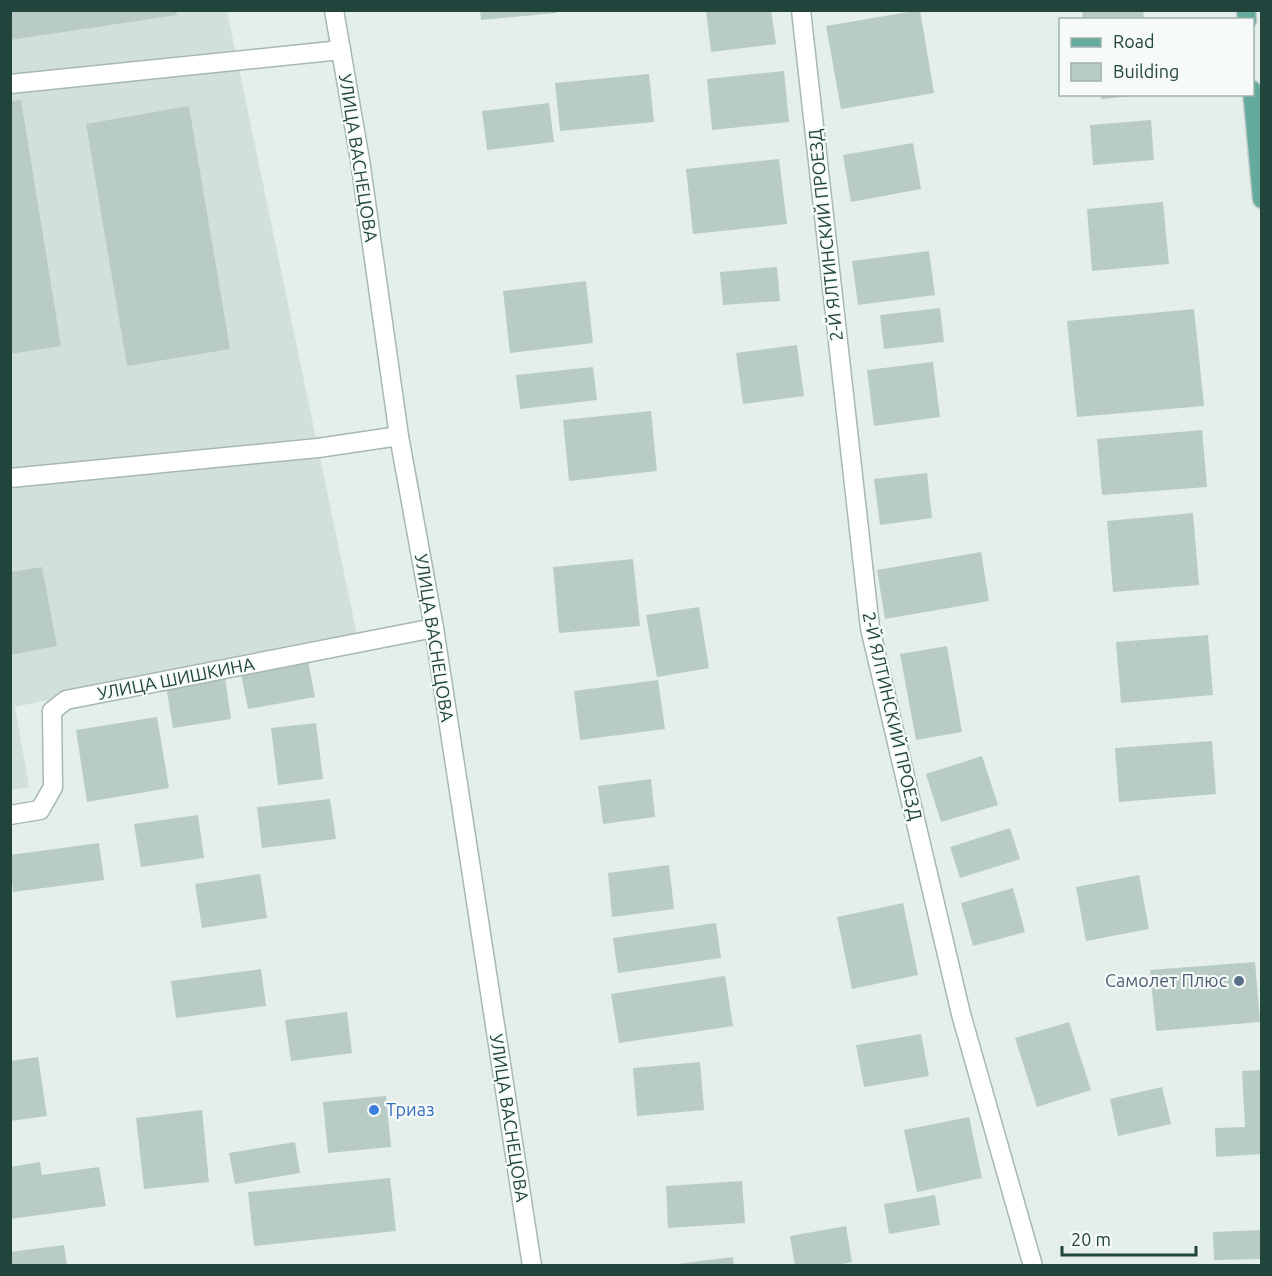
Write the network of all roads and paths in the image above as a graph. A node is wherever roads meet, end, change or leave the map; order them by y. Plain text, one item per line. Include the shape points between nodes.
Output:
1 (334, 10) edge
2 (801, 10) edge
3 (341, 50) junction
4 (10, 84) edge
5 (1253, 96) edge
6 (1262, 199) edge
7 (399, 436) junction
8 (10, 478) edge
9 (434, 628) junction
10 (10, 815) edge
11 (532, 1266) edge
12 (1034, 1266) edge

1 - 3 street, УЛИЦА ВАСНЕЦОВА
2 - 12 street, 2-Й ЯЛТИНСКИЙ ПРОЕЗД via 870,628 961,1014
3 - 4 street
3 - 7 street, УЛИЦА ВАСНЕЦОВА
5 - 6 main road
7 - 8 street via 318,448
7 - 9 street, УЛИЦА ВАСНЕЦОВА
9 - 10 street, УЛИЦА ШИШКИНА via 66,700 52,711 53,787 40,810
9 - 11 street, УЛИЦА ВАСНЕЦОВА

